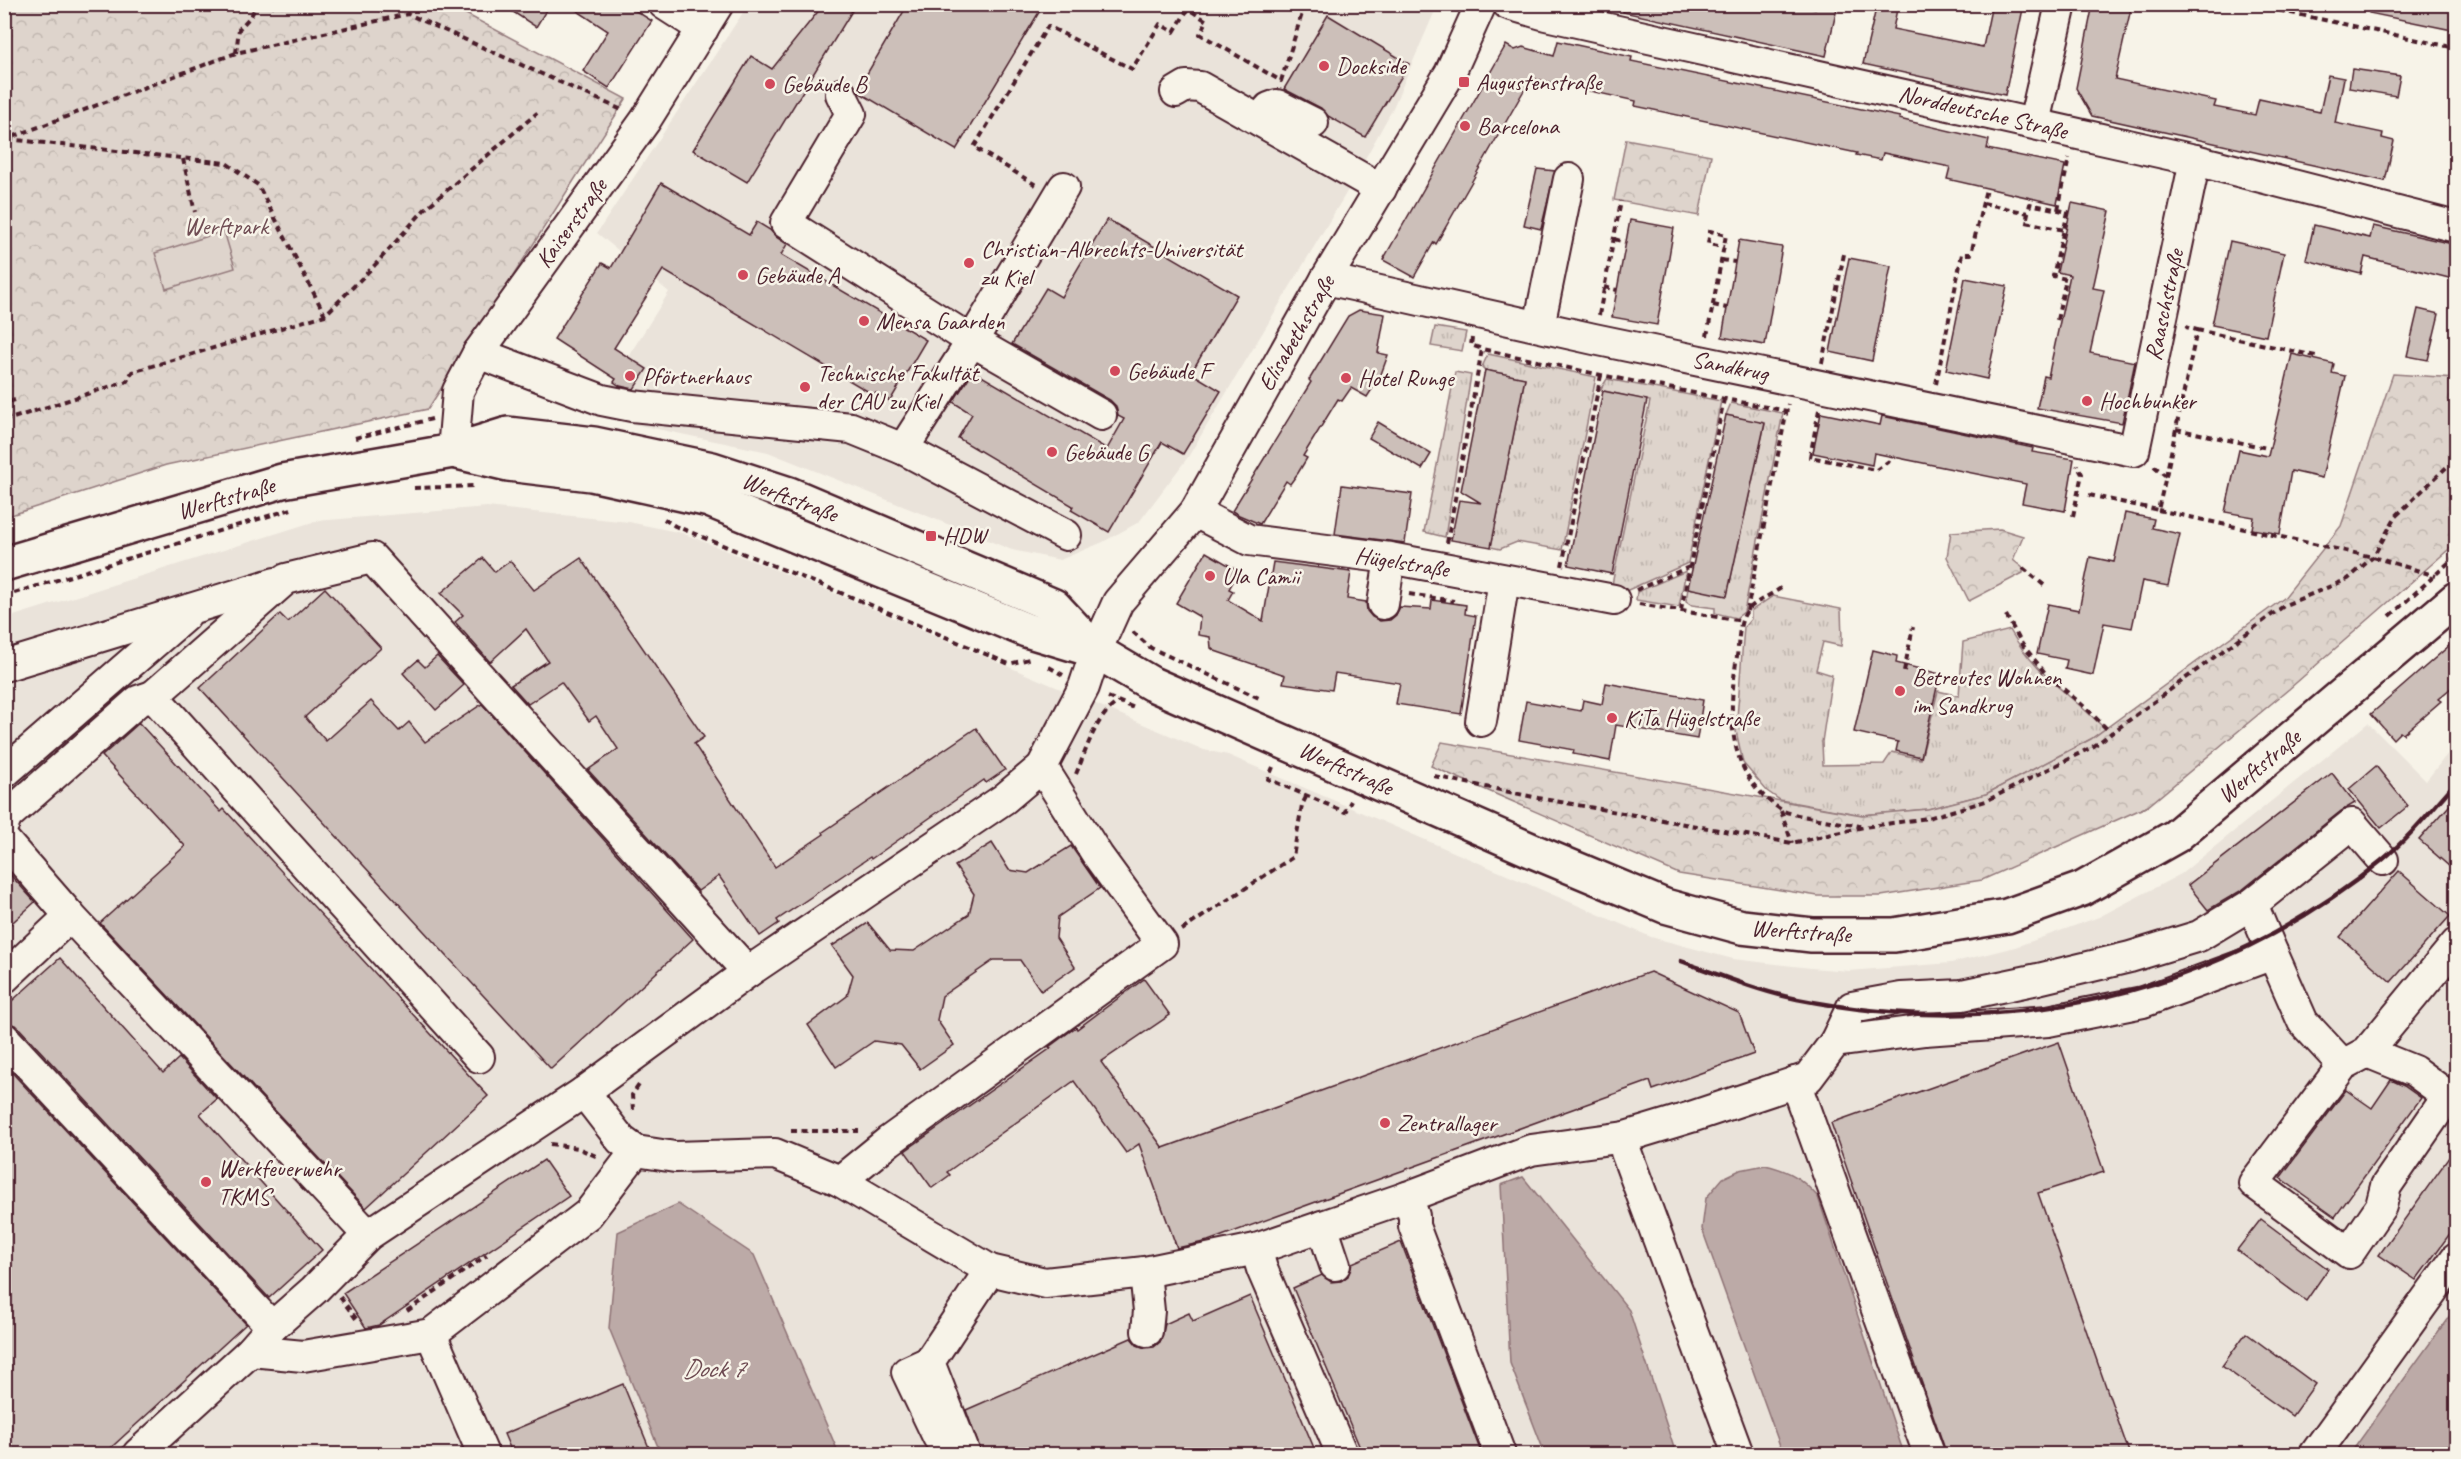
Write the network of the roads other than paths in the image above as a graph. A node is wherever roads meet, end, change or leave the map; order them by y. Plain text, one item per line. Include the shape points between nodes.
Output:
1 (664, 4) edge
2 (1481, 4) edge
3 (1508, 4) edge
4 (2061, 4) edge
5 (710, 17) edge
6 (1176, 92) dead end
7 (841, 94) dead end
8 (1261, 121) junction
9 (1313, 123) dead end
10 (2034, 123) junction
11 (2195, 160) junction
12 (1569, 179) dead end
13 (1381, 189) junction
14 (1060, 192) road end
15 (2457, 227) edge
16 (1326, 279) junction
17 (1539, 326) junction
18 (972, 341) junction
19 (478, 354) junction
20 (1101, 415) dead end
21 (903, 449) junction
22 (453, 451) junction
23 (2134, 451) joint
24 (1195, 512) junction
25 (1066, 535) dead end
26 (1390, 558) junction
27 (4, 564) edge
28 (286, 579) junction
29 (1504, 579) junction
30 (2451, 590) edge
31 (1614, 600) road end
32 (1383, 604) dead end
33 (194, 608) junction
34 (1096, 651) junction
35 (4, 666) edge
36 (153, 696) junction
37 (1481, 721) dead end
38 (4, 773) edge
39 (1049, 779) junction
40 (4, 823) edge
41 (4, 840) edge
42 (2383, 860) dead end
43 (2252, 904) junction
44 (70, 916) junction
45 (2457, 944) edge
46 (2273, 954) junction
47 (748, 972) junction
48 (4, 978) edge
49 (4, 1038) edge
50 (1835, 1042) junction
51 (479, 1057) dead end
52 (2355, 1059) junction
53 (1795, 1082) junction
54 (584, 1092) junction
55 (1625, 1137) junction
56 (628, 1145) junction
57 (840, 1181) junction
58 (1407, 1197) junction
59 (1322, 1226) junction
60 (368, 1235) junction
61 (1257, 1249) junction
62 (2457, 1258) edge
63 (1335, 1265) dead end
64 (990, 1270) junction
65 (1145, 1272) junction
66 (272, 1328) junction
67 (1147, 1332) dead end
68 (431, 1334) junction
69 (251, 1351) junction
70 (928, 1362) junction
71 (138, 1455) edge
72 (483, 1455) edge
73 (946, 1455) edge
74 (965, 1455) edge
75 (1342, 1455) edge
76 (1500, 1455) edge
77 (1738, 1455) edge
78 (1929, 1455) edge
79 (2314, 1455) edge

1 - 5 street
2 - 13 street, Elisabethstraße via 1450,73
3 - 10 street, Norddeutsche Straße
4 - 10 street
5 - 19 street, Kaiserstraße via 645,121
6 - 8 street via 1186,86 1200,87
7 - 18 street via 851,114 786,223
8 - 9 street via 1269,108 1277,105
8 - 13 street
10 - 11 street, Norddeutsche Straße
11 - 15 street, Norddeutsche Straße
11 - 23 street, Raaschstraße
12 - 17 street
13 - 16 street, Elisabethstraße
14 - 18 street
16 - 17 street, Sandkrug
16 - 24 street, Elisabethstraße
17 - 23 street, Sandkrug via 1703,361 1818,397 1931,408
18 - 20 street
18 - 21 street
19 - 21 street via 602,400 851,428
19 - 22 street, Kaiserstraße via 458,391
21 - 25 street
22 - 27 main road, Werftstraße via 282,481
22 - 34 main road, Werftstraße via 508,464 591,474 709,500 1026,630
24 - 26 street, Hügelstraße via 1249,540
24 - 34 street, Elisabethstraße via 1118,602
26 - 29 street, Hügelstraße
26 - 32 street
28 - 33 street
28 - 36 street
28 - 47 street via 372,558
29 - 31 street, Hügelstraße
29 - 37 street
30 - 34 main road, Werftstraße via 2176,836 2082,889 2028,909 1894,935 1812,935 1742,927 1665,906 1152,684
33 - 35 street
33 - 38 street
34 - 39 street, Elisabethstraße
36 - 40 street via 138,701
36 - 51 street
39 - 47 street via 1004,800
39 - 57 street via 1098,856 1162,944 889,1141
41 - 44 street
42 - 43 street via 2352,824
43 - 46 street
43 - 50 street via 2199,936 2130,957 1962,995 1901,998 1852,1007
44 - 48 street
44 - 60 street
45 - 52 street
46 - 50 street via 2143,1002 2048,1021 1925,1030
46 - 52 street via 2303,1022
47 - 54 street
49 - 66 street
50 - 53 street via 1808,1077
52 - 52 street via 2254,1183 2349,1253 2381,1206 2386,1186 2448,1096 2414,1071
53 - 55 street
53 - 78 street
54 - 56 street
54 - 60 street
55 - 58 street via 1531,1150
55 - 77 street via 1626,1152
56 - 57 street via 675,1157 775,1154
56 - 68 street via 588,1214
57 - 64 street
58 - 59 street
58 - 76 street via 1414,1226
59 - 61 street
59 - 63 street
60 - 66 street
61 - 65 street
61 - 75 street via 1262,1269
62 - 79 street
64 - 65 street via 1045,1283
64 - 70 street
65 - 67 street
66 - 69 street
68 - 69 street via 303,1356
68 - 72 street
69 - 71 street
70 - 73 street via 907,1372
70 - 74 street

